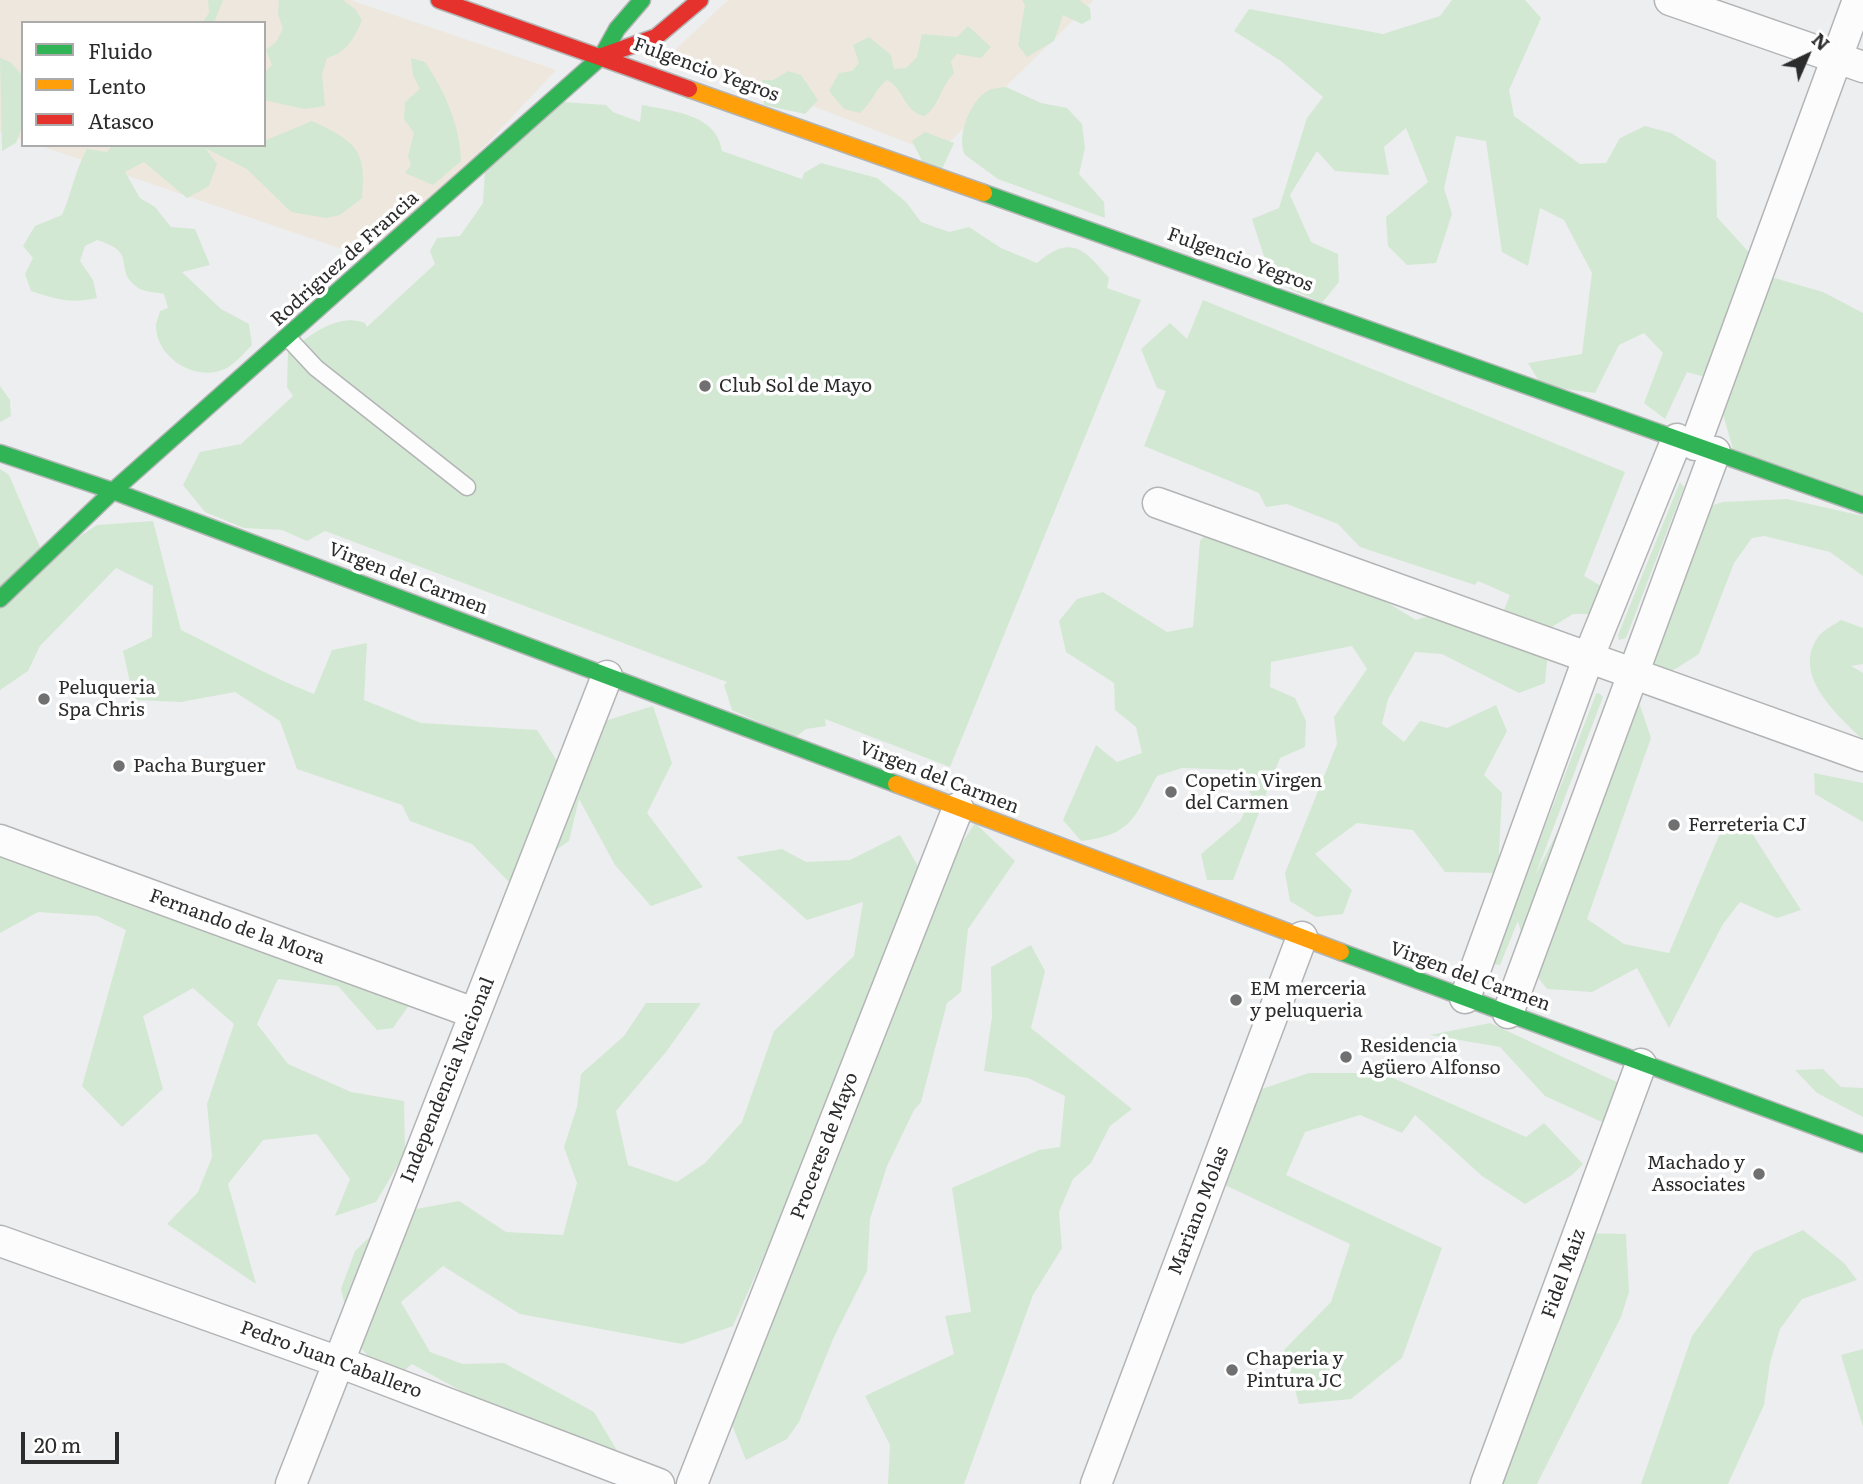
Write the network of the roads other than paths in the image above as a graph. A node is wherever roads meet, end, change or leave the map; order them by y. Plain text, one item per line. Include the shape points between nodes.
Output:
1 (439, 0) edge
2 (642, 0) edge
3 (700, 0) edge
4 (1670, 0) edge
5 (1858, 0) edge
6 (602, 55) junction
7 (1850, 62) edge
8 (288, 338) junction
9 (1696, 445) junction
10 (0, 453) edge
11 (467, 487) dead end
12 (113, 491) junction
13 (1158, 503) dead end
14 (1863, 505) edge
15 (0, 599) edge
16 (1589, 656) junction
17 (1633, 671) junction
18 (607, 676) junction
19 (1863, 756) edge
20 (958, 808) junction
21 (0, 840) edge
22 (1302, 937) junction
23 (1465, 998) junction
24 (474, 1013) junction
25 (1508, 1013) junction
26 (1641, 1064) junction
27 (1863, 1144) edge
28 (0, 1241) edge
29 (337, 1361) junction
30 (290, 1484) edge
31 (659, 1484) edge
32 (692, 1484) edge
33 (1096, 1484) edge
34 (1486, 1484) edge

1 - 6 street, Fulgencio Yegros
2 - 6 street
3 - 6 street via 656,37
4 - 7 street
5 - 7 street
6 - 8 street, Rodriguez de Francia
6 - 9 street, Fulgencio Yegros
7 - 9 street
8 - 11 lane via 316,368
8 - 12 street, Rodriguez de Francia
9 - 14 street, Fulgencio Yegros
9 - 16 street
9 - 17 street
10 - 12 street, Virgen del Carmen
12 - 15 street, Rodriguez de Francia
12 - 18 street, Virgen del Carmen
13 - 16 street
16 - 17 street
16 - 23 street
17 - 19 street
17 - 25 street
18 - 20 street, Virgen del Carmen
18 - 24 street, Independencia Nacional
20 - 22 street, Virgen del Carmen
20 - 32 street, Proceres de Mayo
21 - 24 street, Fernando de la Mora
22 - 23 street, Virgen del Carmen
22 - 33 street, Mariano Molas
23 - 25 street, Virgen del Carmen
24 - 29 street, Independencia Nacional
25 - 26 street, Virgen del Carmen
26 - 27 street, Virgen del Carmen
26 - 34 street, Fidel Maiz
28 - 29 street, Pedro Juan Caballero
29 - 30 street, Independencia Nacional
29 - 31 street, Pedro Juan Caballero

